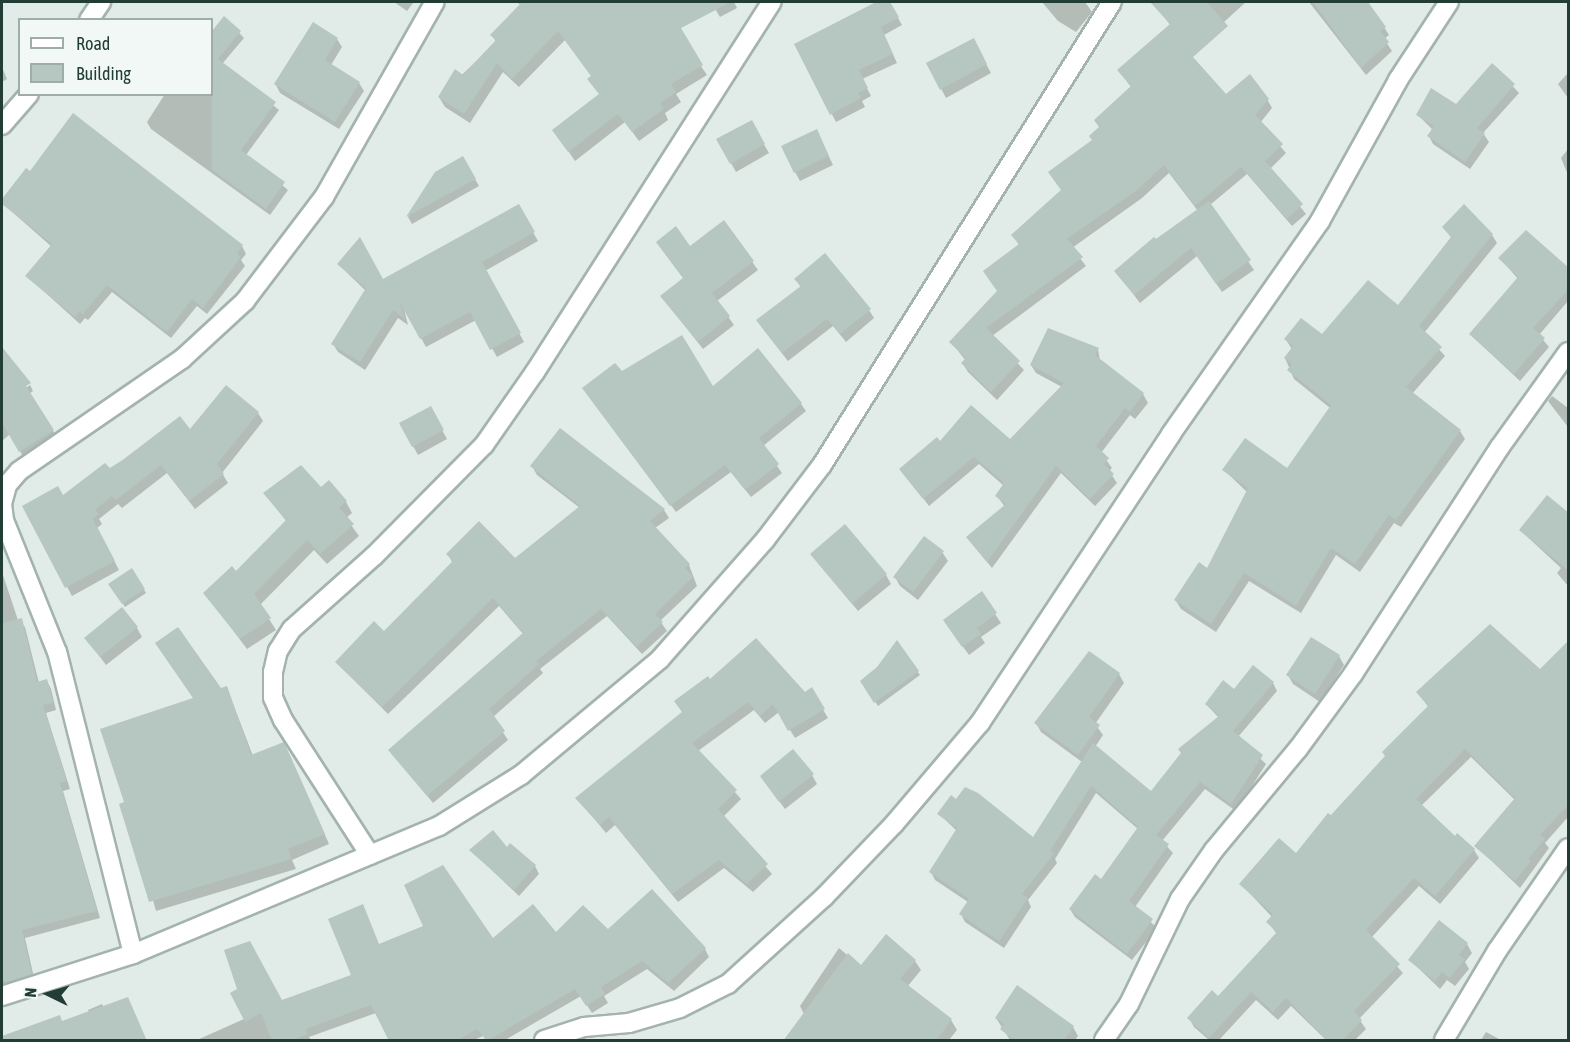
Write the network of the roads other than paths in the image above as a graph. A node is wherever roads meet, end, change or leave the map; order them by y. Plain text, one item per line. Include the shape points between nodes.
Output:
1 (101, 2) edge
2 (435, 2) edge
3 (772, 2) edge
4 (1112, 2) edge
5 (1449, 2) edge
6 (90, 18) edge
7 (27, 96) edge
8 (2, 125) edge
9 (1569, 352) edge
10 (1569, 848) edge
11 (370, 855) junction
12 (133, 954) junction
13 (2, 996) edge
14 (544, 1041) edge
15 (1104, 1041) edge
16 (1444, 1041) edge

1 - 6 street
2 - 12 street via 324,197 245,301 182,359 19,471 7,485 2,504 4,520 57,652
3 - 11 street via 542,362 484,445 374,556 292,629 278,651 273,698 283,720
4 - 11 street via 822,465 765,540 660,659 521,775 439,826
5 - 14 street via 1398,80 1320,221 1171,434 980,723 894,824 824,897 728,984 681,1008 630,1023 584,1027
7 - 8 street
9 - 15 street via 1500,447 1353,674 1180,899 1129,1004
10 - 16 street via 1497,951
11 - 12 street
12 - 13 street

